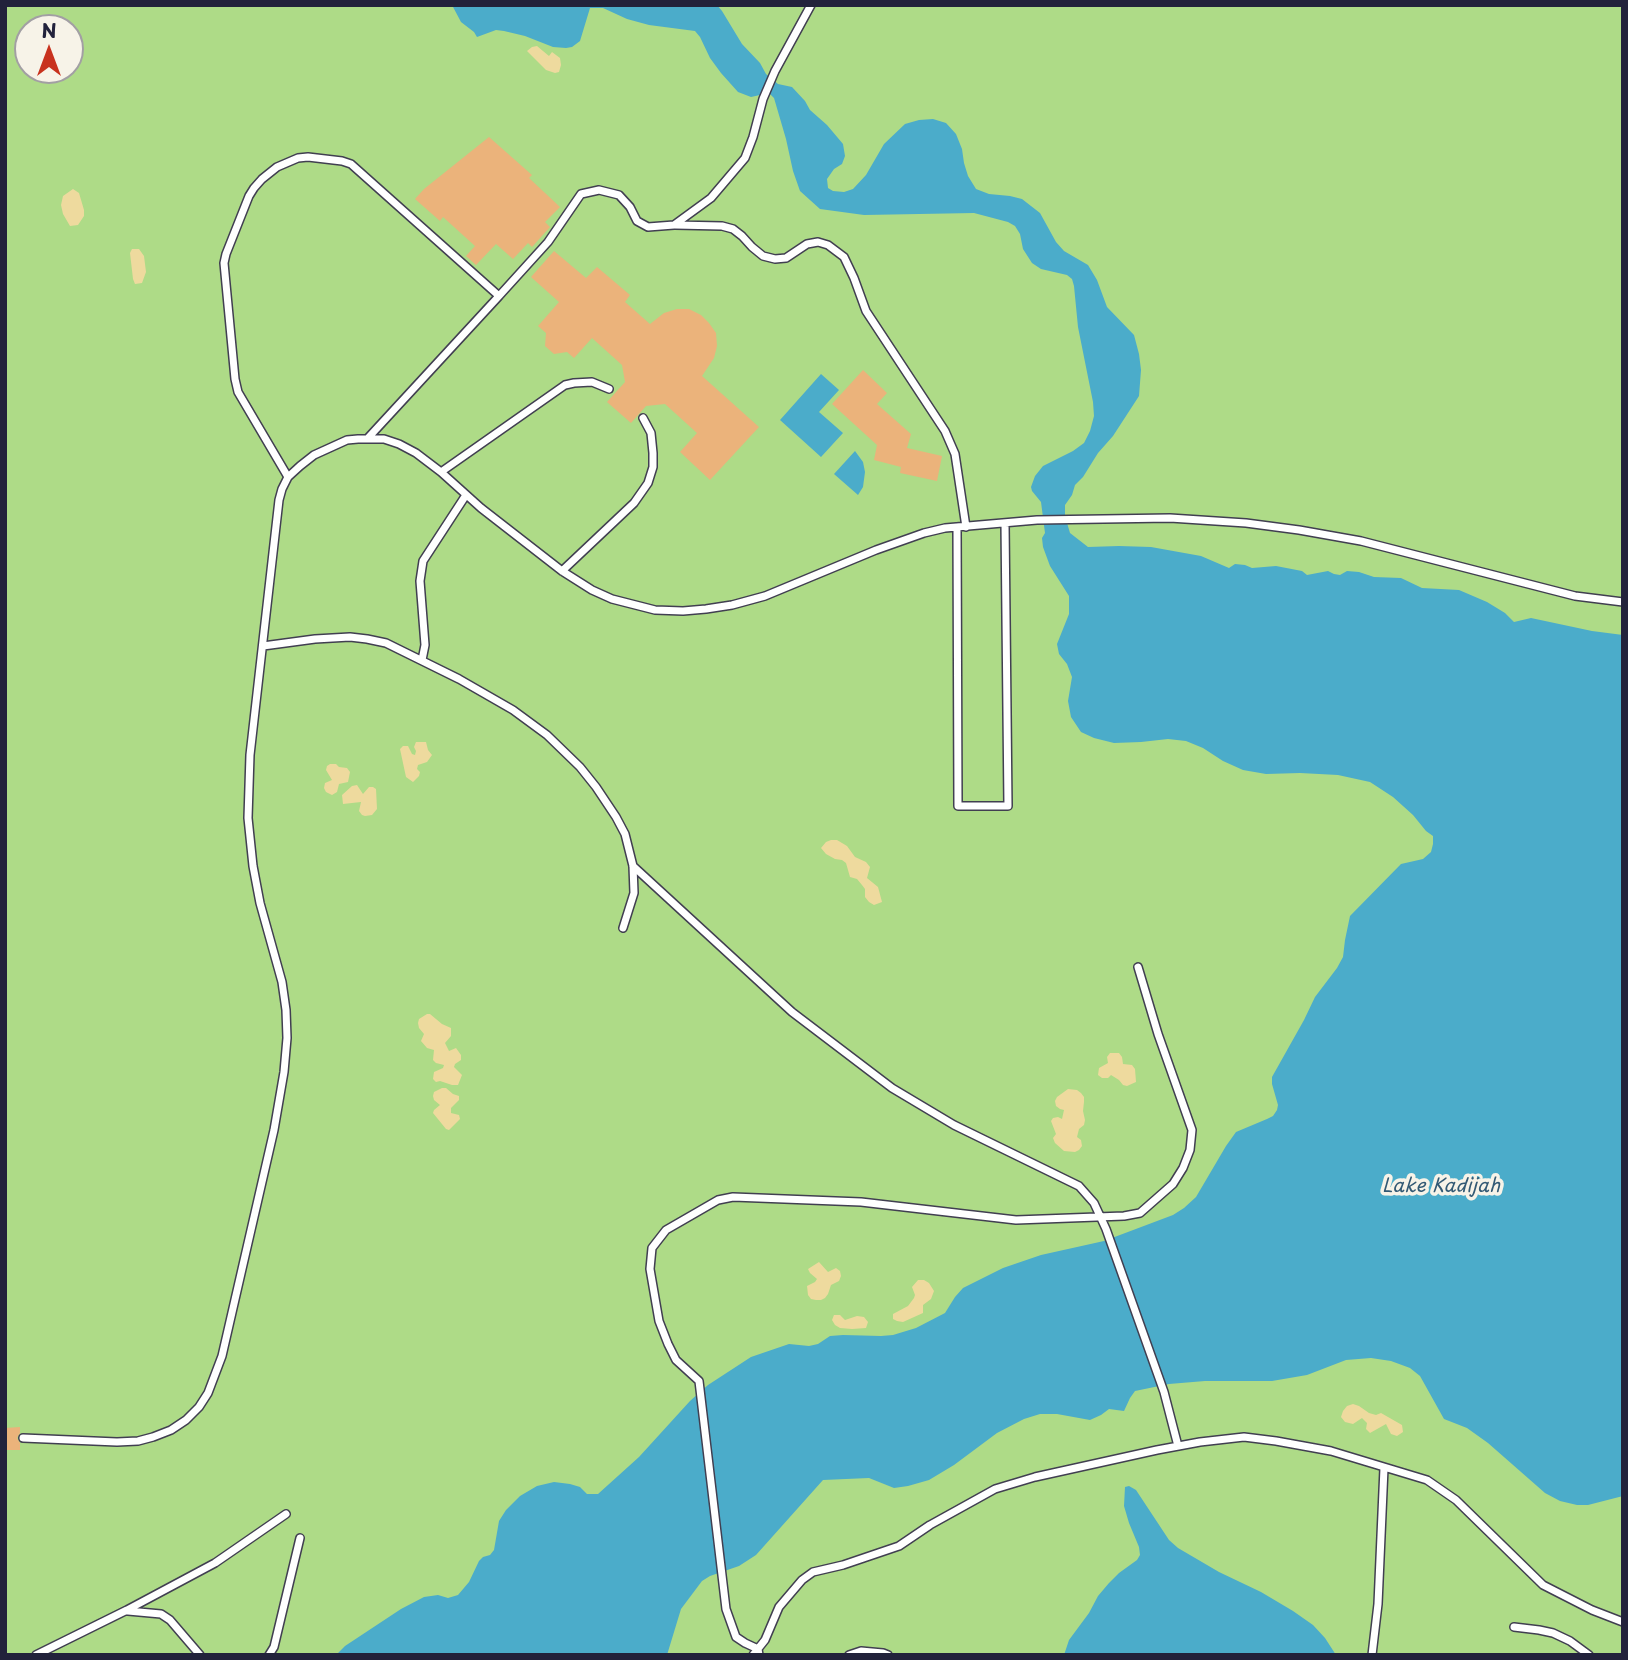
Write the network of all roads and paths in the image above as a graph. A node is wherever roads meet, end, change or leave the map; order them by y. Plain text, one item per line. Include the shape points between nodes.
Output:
1 (811, 5) edge
2 (674, 225) junction
3 (499, 296) junction
4 (609, 389) dead end
5 (643, 418) dead end
6 (368, 438) junction
7 (441, 472) junction
8 (288, 477) junction
9 (466, 495) junction
10 (1005, 523) junction
11 (957, 527) junction
12 (966, 527) junction
13 (562, 571) junction
14 (1623, 602) edge
15 (263, 646) junction
16 (422, 660) junction
17 (633, 866) junction
18 (623, 928) dead end
19 (1138, 967) dead end
20 (1099, 1217) junction
21 (23, 1438) dead end
22 (1178, 1446) junction
23 (1384, 1468) junction
24 (285, 1514) dead end
25 (300, 1538) dead end
26 (127, 1611) junction
27 (1623, 1622) edge
28 (1514, 1627) dead end
29 (757, 1653) edge
30 (36, 1655) edge
31 (200, 1655) edge
32 (269, 1655) edge
33 (849, 1655) edge
34 (888, 1655) edge
35 (1372, 1655) edge
36 (1588, 1655) edge

1 - 2 lane via 762,99 745,158 710,198
2 - 3 lane via 648,227 637,221 619,195 599,190 581,194 548,242
2 - 12 lane via 733,229 763,257 786,258 818,242 844,257 866,311 945,431 955,454
3 - 6 lane
3 - 8 lane via 351,164 298,158 262,178 249,196 226,254 224,273 238,392
4 - 7 lane via 592,382 565,385
5 - 13 lane via 653,453 648,483 634,503
6 - 7 lane via 399,444
6 - 8 lane via 347,440 322,451
7 - 9 lane
8 - 15 lane via 279,500
9 - 13 lane
9 - 16 lane via 423,561
10 - 11 lane via 1008,806 958,806
10 - 12 lane
10 - 14 lane via 1170,518 1246,523 1361,541 1575,596
11 - 12 lane
11 - 13 lane via 904,539 765,596 706,609 633,606 592,590
15 - 16 lane via 350,637 386,643
15 - 21 lane via 248,818 260,903 282,982 287,1038 274,1130 216,1376 186,1420 153,1437 117,1442
16 - 17 lane via 513,710 580,767 616,817
17 - 18 lane via 634,893
17 - 20 lane via 792,1012 892,1088 954,1125 1079,1186
19 - 20 lane via 1192,1130 1190,1150 1173,1184 1140,1213
20 - 22 lane via 1164,1392
20 - 29 lane via 1016,1220 861,1202 733,1197 718,1200 666,1230 652,1248 650,1269 659,1321 676,1360 699,1381 726,1609 736,1637
22 - 23 lane via 1244,1437 1331,1451
22 - 29 lane via 995,1489 899,1546 813,1572 779,1607
23 - 27 lane via 1427,1480 1456,1500 1543,1585
23 - 35 lane
24 - 26 lane via 215,1563
25 - 32 lane
26 - 30 lane
26 - 31 lane via 161,1614
28 - 36 lane via 1553,1633
33 - 34 lane via 861,1651

